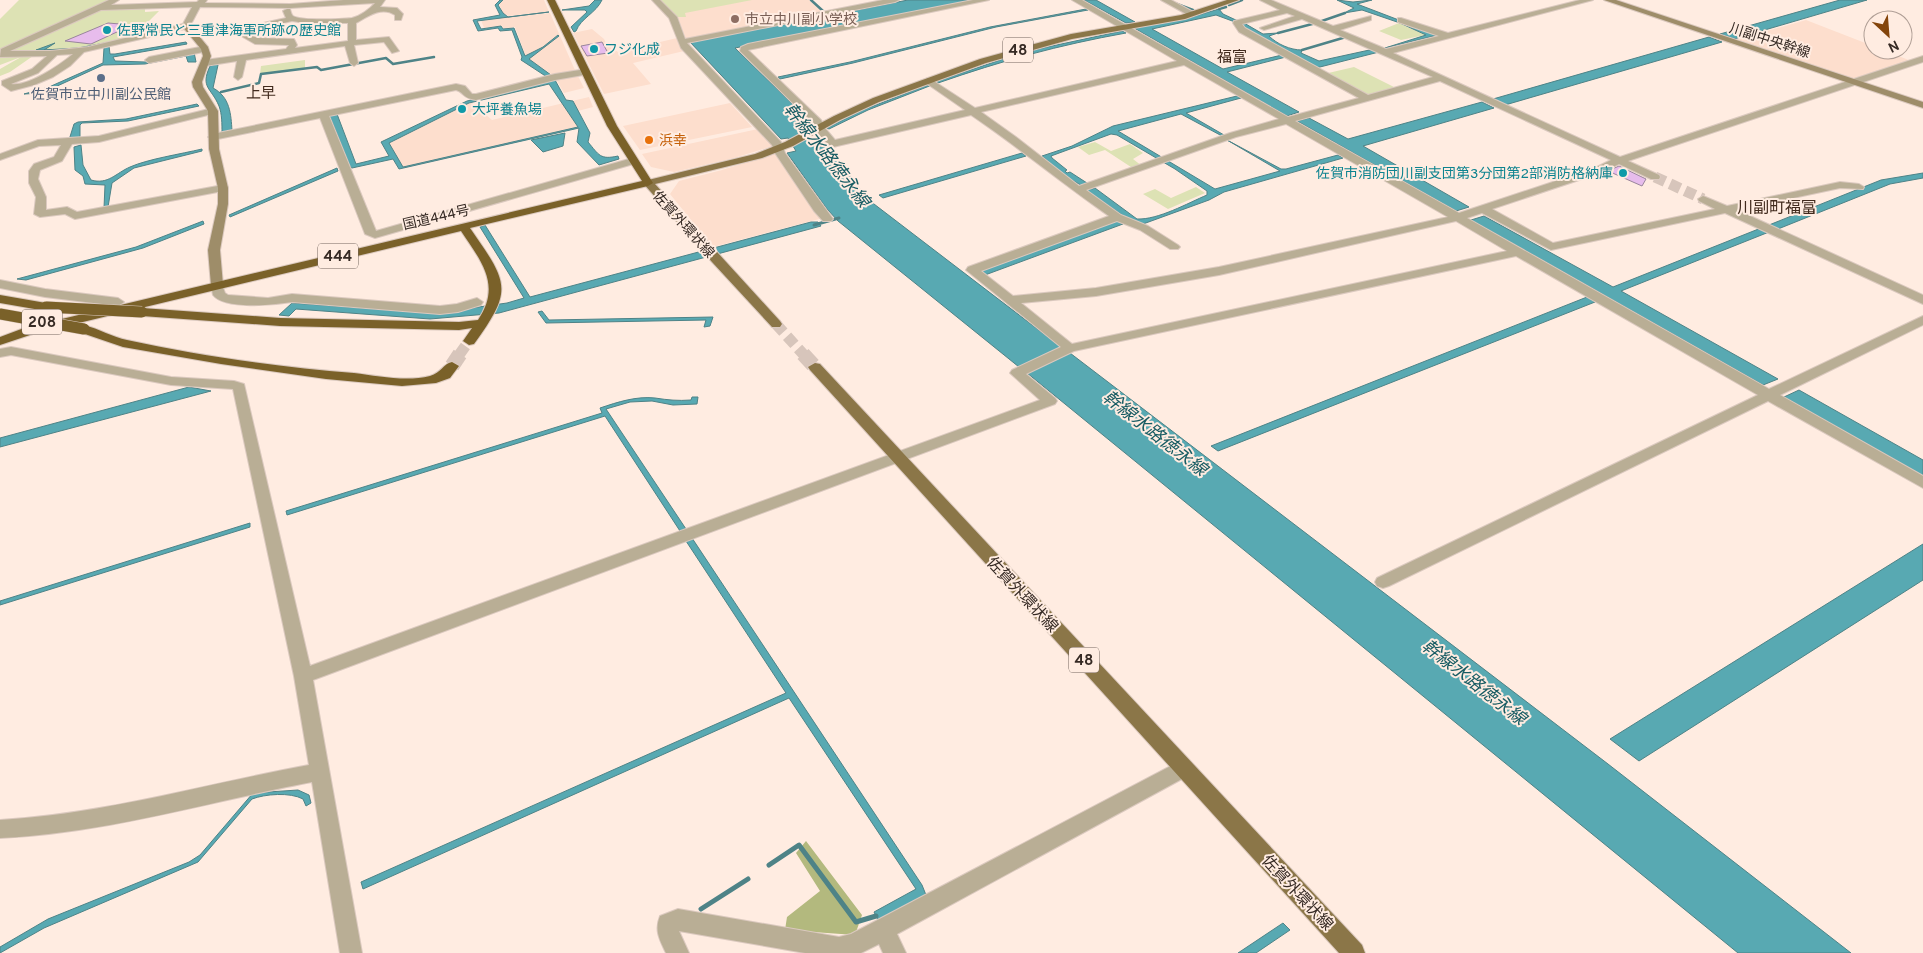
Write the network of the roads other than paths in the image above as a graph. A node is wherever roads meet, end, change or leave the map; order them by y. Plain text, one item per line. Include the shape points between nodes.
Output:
1 (115, 0) edge
2 (157, 0) edge
3 (380, 0) edge
4 (551, 0) edge
5 (656, 0) edge
6 (895, 0) edge
7 (985, 0) edge
8 (1076, 0) edge
9 (1180, 0) edge
10 (1235, 0) edge
11 (1264, 0) edge
12 (1589, 0) edge
13 (1608, 0) edge
14 (1168, 1) edge
15 (199, 3) edge
16 (149, 6) junction
17 (290, 6) junction
18 (100, 8) junction
19 (374, 9) junction
20 (1288, 10) junction
21 (1193, 14) junction
22 (1300, 16) junction
23 (398, 18) dead end
24 (1368, 18) dead end
25 (292, 19) junction
26 (354, 20) junction
27 (1401, 20) dead end
28 (186, 26) junction
29 (307, 26) dead end
30 (1125, 27) junction
31 (298, 28) dead end
32 (1264, 28) dead end
33 (377, 30) dead end
34 (1333, 30) junction
35 (279, 32) dead end
36 (1447, 36) junction
37 (251, 38) junction
38 (352, 38) junction
39 (682, 42) junction
40 (291, 48) junction
41 (204, 49) junction
42 (82, 50) junction
43 (395, 51) dead end
44 (56, 52) junction
45 (1386, 52) junction
46 (0, 53) edge
47 (242, 59) junction
48 (149, 60) dead end
49 (1923, 60) edge
50 (1185, 62) junction
51 (206, 63) junction
52 (354, 63) dead end
53 (586, 72) junction
54 (238, 77) dead end
55 (1440, 78) junction
56 (929, 81) junction
57 (1854, 82) junction
58 (1367, 98) junction
59 (1923, 105) edge
60 (213, 111) junction
61 (974, 111) junction
62 (324, 114) junction
63 (1286, 120) junction
64 (814, 130) junction
65 (213, 137) junction
66 (69, 142) junction
67 (784, 146) junction
68 (0, 157) edge
69 (1617, 160) junction
70 (633, 161) junction
71 (1655, 177) tunnel mouth
72 (648, 183) junction
73 (1084, 187) junction
74 (1859, 187) dead end
75 (223, 188) junction
76 (1703, 199) tunnel mouth
77 (1482, 208) junction
78 (1725, 209) junction
79 (1117, 217) junction
80 (1456, 218) junction
81 (827, 219) dead end
82 (463, 226) junction
83 (1174, 246) dead end
84 (1516, 252) junction
85 (0, 284) edge
86 (217, 285) junction
87 (0, 299) edge
88 (1011, 300) junction
89 (1923, 300) edge
90 (118, 302) dead end
91 (477, 302) dead end
92 (0, 314) edge
93 (1923, 320) edge
94 (482, 323) junction
95 (776, 324) tunnel mouth
96 (0, 341) edge
97 (469, 341) tunnel mouth
98 (1070, 348) junction
99 (0, 353) edge
100 (452, 366) tunnel mouth
101 (815, 367) tunnel mouth
102 (1767, 395) junction
103 (898, 457) junction
104 (1923, 483) edge
105 (1383, 582) dead end
106 (303, 676) junction
107 (1184, 768) junction
108 (320, 772) junction
109 (0, 829) edge
110 (883, 929) junction
111 (350, 953) edge
112 (678, 953) edge
113 (895, 953) edge
114 (1354, 953) edge

1 - 18 street
2 - 16 street
3 - 17 street
3 - 19 street
4 - 53 highway
5 - 39 street via 673,17
6 - 39 street
7 - 64 street via 744,49 818,122
8 - 30 street
9 - 14 street
10 - 21 main road, 48
11 - 20 street
12 - 36 street
13 - 57 street, 川副中央幹線
14 - 21 street
15 - 16 street
15 - 17 street
15 - 28 street
16 - 18 street
17 - 25 street via 287,15
18 - 46 street
19 - 23 street via 394,10
19 - 26 street
20 - 22 street
20 - 58 street via 1238,23 1242,30 1272,48
21 - 30 main road, 48
22 - 32 street
22 - 34 street
24 - 34 street
25 - 26 street
25 - 37 street via 239,30
26 - 38 street
27 - 36 street
28 - 41 street
28 - 42 street
29 - 31 street
30 - 50 street
30 - 56 main road, 48 via 1023,49
33 - 38 street
34 - 45 street
35 - 37 street
36 - 45 street
37 - 40 street via 291,40
38 - 40 street
38 - 40 street via 327,50
38 - 43 street via 386,38
38 - 52 street via 349,44
39 - 67 street
40 - 47 street
41 - 48 street
41 - 51 street
42 - 44 street
42 - 44 street via 57,71 30,83 11,88 4,83 35,70
44 - 46 street
45 - 55 street
47 - 51 street
47 - 54 street
49 - 57 street
50 - 61 street
50 - 63 street
51 - 60 street via 198,77 198,88
53 - 62 street via 476,96 469,96 462,88 456,87
53 - 70 highway
55 - 58 street
55 - 69 street
56 - 61 street
56 - 64 main road, 48 via 876,100
57 - 59 street, 川副中央幹線
57 - 69 street
58 - 63 street
60 - 65 street
60 - 66 street via 99,139
61 - 64 street via 834,144
61 - 73 street via 1057,175
62 - 65 street
62 - 70 street via 371,234 375,235
63 - 73 street
63 - 80 street
64 - 67 main road, 佐賀外環状線 / 48
65 - 75 street
66 - 68 street via 38,144
66 - 75 street via 55,161 34,169 33,180 41,197 40,214 67,210 75,216
67 - 72 main road, 佐賀外環状線 / 48 via 723,166
67 - 81 street via 780,153
69 - 71 street
69 - 77 street via 1599,170
70 - 72 highway
72 - 82 highway, 国道444号 / 444
72 - 95 main road, 佐賀外環状線
73 - 79 street
74 - 78 street via 1840,185
75 - 86 street via 214,250
76 - 78 street
77 - 78 street via 1551,247
77 - 80 street
78 - 89 street
79 - 83 street
79 - 88 street via 972,270
80 - 84 street
80 - 88 street via 1220,271 1096,292
82 - 86 highway, 国道444号 / 444
82 - 94 highway via 495,281 495,299
84 - 98 street
84 - 102 street
85 - 90 street
86 - 91 street via 219,295 225,298 268,302 292,298 440,310
86 - 96 highway, 国道444号 / 444
87 - 94 highway, 208, bridge via 46,307 280,322 459,326
88 - 98 street
92 - 100 highway, 208, bridge via 84,329 123,343 326,375 412,382 445,375
93 - 102 street
94 - 97 highway
98 - 103 street via 1016,373 1050,401
99 - 106 street via 11,351 171,382 239,387
101 - 103 main road, 佐賀外環状線 / 48
102 - 104 street
102 - 105 street
103 - 106 street
103 - 107 main road, 佐賀外環状線 / 48
106 - 108 street
107 - 110 street
107 - 114 main road, 佐賀外環状線 / 48
108 - 109 street via 54,826
108 - 111 street
110 - 112 street via 839,948 678,920 668,924 668,933
110 - 113 street

